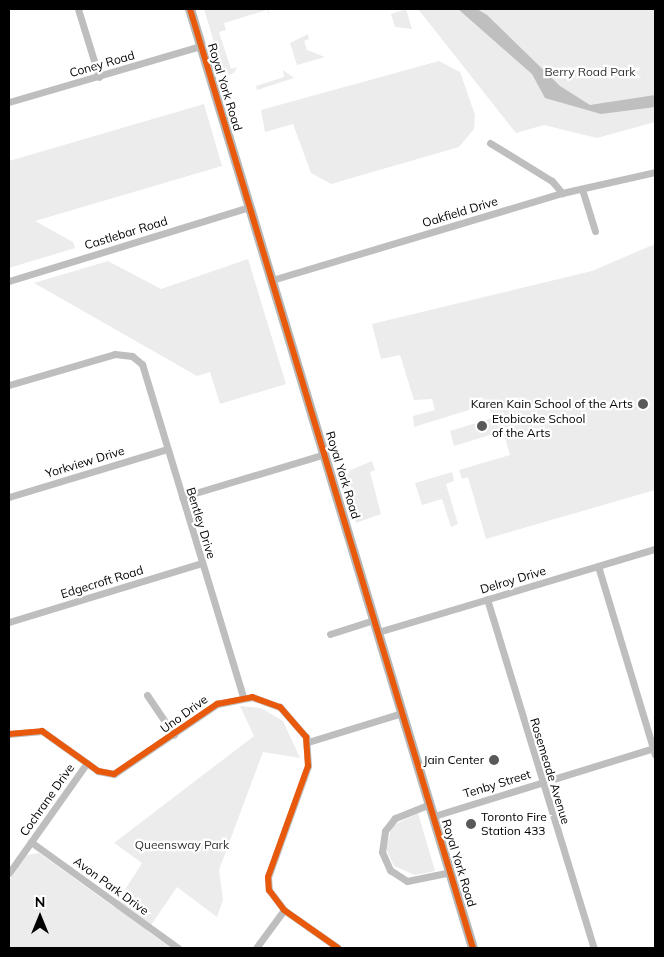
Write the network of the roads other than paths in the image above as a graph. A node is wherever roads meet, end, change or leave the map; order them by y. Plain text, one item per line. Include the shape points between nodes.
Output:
1 (78, 9) edge
2 (190, 9) edge
3 (201, 46) junction
4 (98, 77) junction
5 (9, 102) edge
6 (490, 143) dead end
7 (655, 172) edge
8 (582, 189) junction
9 (562, 193) junction
10 (250, 207) junction
11 (595, 232) dead end
12 (272, 280) junction
13 (9, 281) edge
14 (9, 385) edge
15 (167, 449) junction
16 (325, 454) junction
17 (9, 497) edge
18 (182, 497) junction
19 (655, 549) edge
20 (202, 563) junction
21 (598, 566) junction
22 (487, 599) junction
23 (374, 620) junction
24 (9, 622) edge
25 (378, 632) junction
26 (330, 634) dead end
27 (147, 695) dead end
28 (243, 697) junction
29 (402, 713) junction
30 (9, 734) edge
31 (174, 735) junction
32 (308, 742) junction
33 (654, 752) edge
34 (87, 764) junction
35 (541, 783) junction
36 (430, 804) junction
37 (434, 816) junction
38 (31, 842) junction
39 (451, 872) junction
40 (9, 873) edge
41 (284, 910) junction
42 (178, 948) edge
43 (256, 948) edge
44 (338, 948) edge
45 (473, 948) edge
46 (594, 948) edge

1 - 4 street
2 - 3 main road, Royal York Road
3 - 4 street, Coney Road
3 - 10 main road, Royal York Road
4 - 5 street, Coney Road
6 - 9 street via 552,181
7 - 8 street, Oakfield Drive
8 - 9 street, Oakfield Drive
8 - 11 street
9 - 12 street, Oakfield Drive
10 - 12 main road, Royal York Road
10 - 13 street, Castlebar Road
12 - 16 main road, Royal York Road
14 - 15 street, Bentley Drive via 110,355 136,358 145,368
15 - 17 street, Yorkview Drive
15 - 18 street, Bentley Drive
16 - 18 street
16 - 23 main road, Royal York Road
18 - 20 street, Bentley Drive
19 - 21 street, Delroy Drive
20 - 24 street, Edgecroft Road
20 - 28 street, Bentley Drive
21 - 22 street, Delroy Drive
21 - 33 street
22 - 25 street, Delroy Drive
22 - 35 street, Rosemeade Avenue
23 - 25 main road, Royal York Road
23 - 26 street
25 - 29 main road, Royal York Road
27 - 31 street
28 - 31 street, Uno Drive via 217,704
28 - 32 street, Uno Drive via 264,700 285,710
29 - 32 street
29 - 36 main road, Royal York Road
30 - 34 street, Uno Drive via 42,731
31 - 34 street, Uno Drive via 121,772 106,774
32 - 41 street via 306,777 268,877 274,901
33 - 35 street, Tenby Street
34 - 38 street, Cochrane Drive
35 - 37 street, Tenby Street
35 - 46 street, Rosemeade Avenue
36 - 37 main road, Royal York Road
36 - 39 street via 394,818 385,831 382,852 390,870 407,880
37 - 39 main road, Royal York Road
38 - 40 street, Cochrane Drive
38 - 42 street, Avon Park Drive
39 - 45 main road, Royal York Road
41 - 43 street
41 - 44 street

